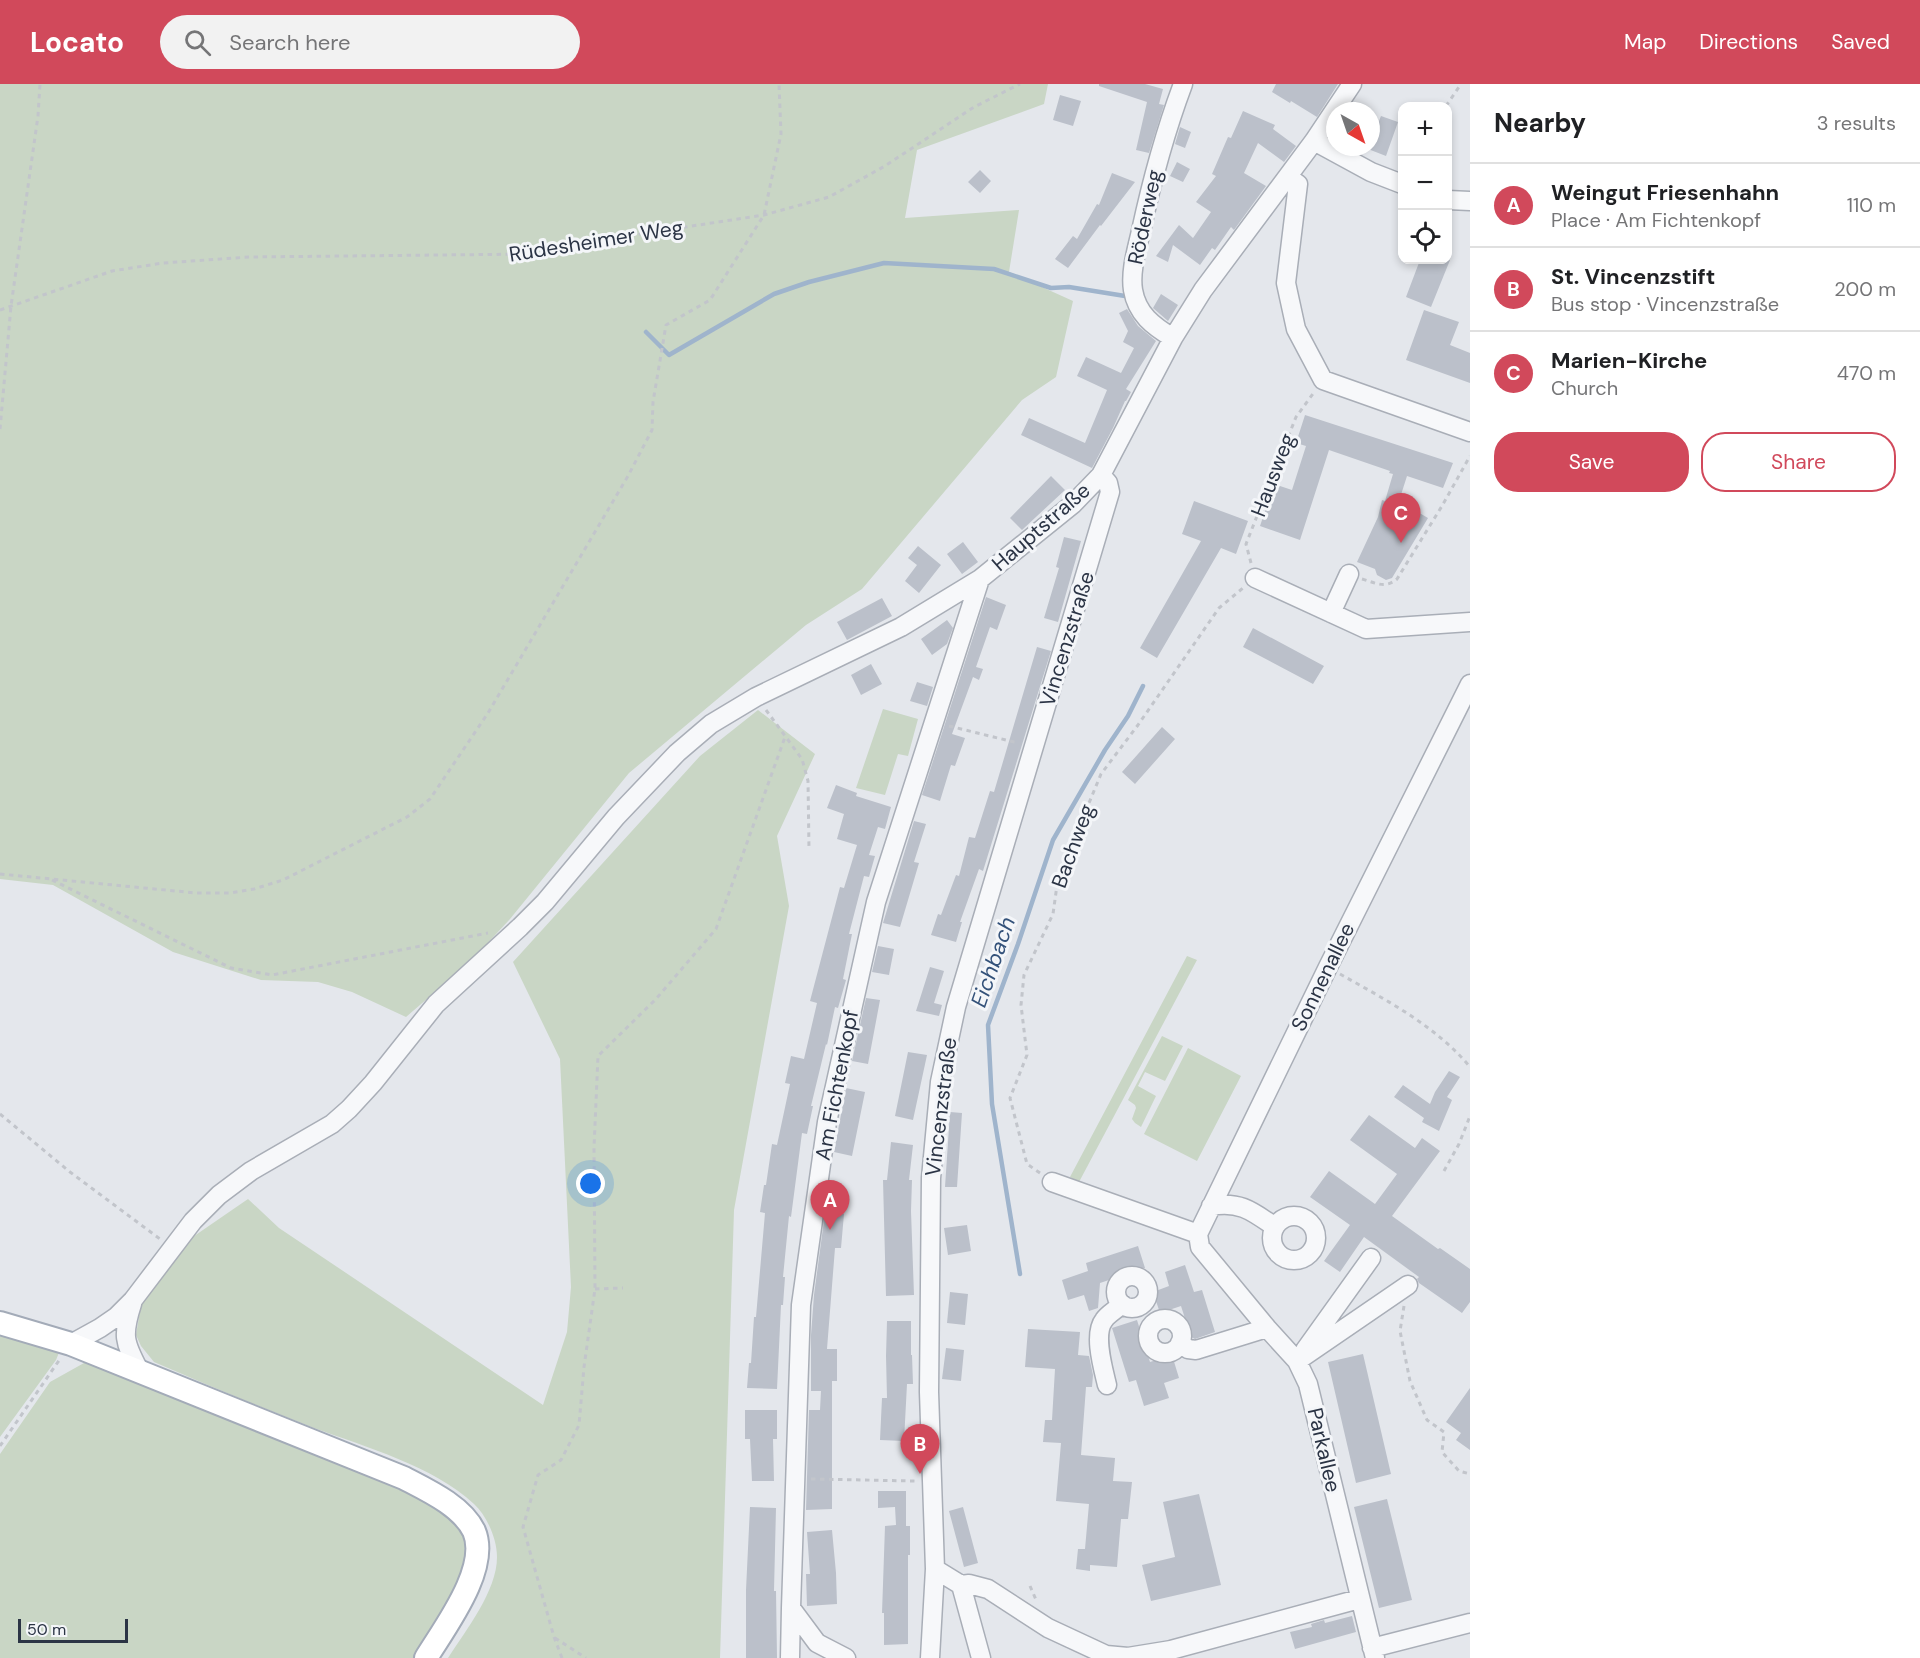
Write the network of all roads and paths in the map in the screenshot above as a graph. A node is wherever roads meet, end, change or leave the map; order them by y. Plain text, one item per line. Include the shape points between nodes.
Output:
1 (40, 84) edge
2 (779, 84) edge
3 (1020, 84) edge
4 (1183, 84) edge
5 (1352, 84) edge
6 (1461, 84) edge
7 (1449, 102) edge
8 (1314, 141) junction
9 (1288, 177) junction
10 (1398, 182) edge
11 (1452, 200) edge
12 (1469, 202) edge
13 (764, 215) junction
14 (11, 306) junction
15 (0, 309) edge
16 (1173, 338) junction
17 (1323, 380) junction
18 (0, 429) edge
19 (1470, 432) edge
20 (1470, 456) edge
21 (1101, 475) junction
22 (1349, 574) joint
23 (1255, 578) junction
24 (980, 579) junction
25 (1330, 613) junction
26 (1470, 622) edge
27 (1470, 684) edge
28 (756, 697) junction
29 (934, 722) junction
30 (785, 737) junction
31 (1035, 747) junction
32 (809, 849) dead end
33 (0, 874) edge
34 (48, 878) junction
35 (520, 927) junction
36 (1328, 967) junction
37 (1470, 1067) edge
38 (0, 1114) edge
39 (1470, 1116) edge
40 (1444, 1171) dead end
41 (1052, 1182) joint
42 (1211, 1206) junction
43 (1275, 1227) dead end
44 (1198, 1233) junction
45 (172, 1247) junction
46 (1371, 1258) dead end
47 (1408, 1285) joint
48 (622, 1288) dead end
49 (596, 1289) junction
50 (133, 1300) junction
51 (1122, 1304) junction
52 (1140, 1306) junction
53 (0, 1323) edge
54 (1267, 1329) junction
55 (71, 1344) junction
56 (1297, 1361) junction
57 (139, 1370) junction
58 (1107, 1385) dead end
59 (0, 1446) edge
60 (1470, 1474) edge
61 (797, 1479) junction
62 (907, 1480) dead end
63 (935, 1569) junction
64 (961, 1585) junction
65 (1359, 1599) junction
66 (791, 1608) junction
67 (1470, 1623) edge
68 (554, 1637) junction
69 (1180, 1653) edge
70 (1373, 1653) edge
71 (426, 1658) edge
72 (562, 1658) edge
73 (586, 1658) edge
74 (790, 1658) edge
75 (846, 1658) edge
76 (930, 1658) edge
77 (981, 1658) edge

1 - 14 path
2 - 13 path via 782,134
3 - 13 path, Rüdesheimer Weg via 974,107 830,197
4 - 16 street, Röderweg via 1155,169 1134,266 1133,290 1145,318
5 - 8 street, Hauptstraße
6 - 7 path
8 - 9 street, Hauptstraße
8 - 10 street
9 - 16 street, Hauptstraße via 1203,290
9 - 17 street via 1298,184 1286,283 1296,328
11 - 12 street
13 - 14 path, Rüdesheimer Weg via 561,246 534,255 249,257 163,263 112,271
13 - 34 path via 710,300 666,325 652,430 488,713 430,799 407,817 283,880 254,889 196,893
14 - 15 path, Rüdesheimer Weg
14 - 18 path
16 - 21 street, Hauptstraße
17 - 19 street
17 - 23 path, Hausweg via 1296,417 1246,544
20 - 22 path via 1397,579 1382,585
21 - 24 street, Hauptstraße via 1073,504
21 - 31 street, Vincenzstraße via 1110,492
22 - 25 street
23 - 25 street
23 - 41 path, Bachweg via 1220,608 1101,774 1058,878 1053,914 1024,975 1021,1005 1027,1055 1010,1098 1027,1164
24 - 28 street, Hauptstraße via 901,627
24 - 29 street, Am Fichtenkopf
25 - 26 street via 1366,629
27 - 36 street, Sonnenallee
28 - 30 path
28 - 35 street, Hauptstraße via 711,724 678,753
29 - 31 path
29 - 61 street, Am Fichtenkopf via 876,902 827,1122 801,1305
30 - 32 path via 802,759 808,781
30 - 49 path via 716,929 656,999 598,1056 594,1148
31 - 63 street, Vincenzstraße via 956,1007 940,1082 930,1190 929,1392
33 - 34 path
34 - 35 path via 231,968 272,975
35 - 45 street, Hauptstraße via 436,1004 349,1109 332,1124 251,1171 219,1195
36 - 37 path via 1417,1021
36 - 42 street, Sonnenallee
38 - 45 path via 70,1172
39 - 40 path
41 - 44 street
42 - 43 street via 1227,1203 1243,1208
42 - 44 street, Sonnenallee
44 - 54 street, Parkallee via 1200,1247
45 - 50 street, Hauptstraße
46 - 56 street
47 - 56 street
47 - 60 path via 1400,1331 1410,1381 1428,1420 1444,1432 1442,1452 1459,1471
48 - 49 path
49 - 68 path via 579,1425 561,1460 538,1474 523,1527
50 - 55 street via 108,1323
50 - 57 street via 125,1325 126,1337
51 - 52 street
51 - 52 street via 1116,1295 1117,1285 1124,1277 1134,1275 1144,1279 1149,1288 1147,1299
51 - 58 street via 1100,1326
52 - 54 street via 1150,1327 1148,1337 1155,1350 1164,1353 1180,1343 1196,1350
53 - 55 main road
54 - 56 street, Parkallee
55 - 57 main road
55 - 59 path
56 - 65 street, Parkallee via 1308,1384
57 - 71 main road via 404,1478 435,1494 465,1518 477,1542 476,1563 468,1588
61 - 62 path
61 - 66 street, Am Fichtenkopf
63 - 64 street
63 - 76 street, Vincenzstraße
64 - 69 street via 988,1589 1048,1628 1106,1655
64 - 77 street
65 - 69 street
65 - 70 street, Parkallee
66 - 74 street, Am Fichtenkopf
66 - 75 street via 817,1643
67 - 70 street
68 - 72 path
68 - 73 path

